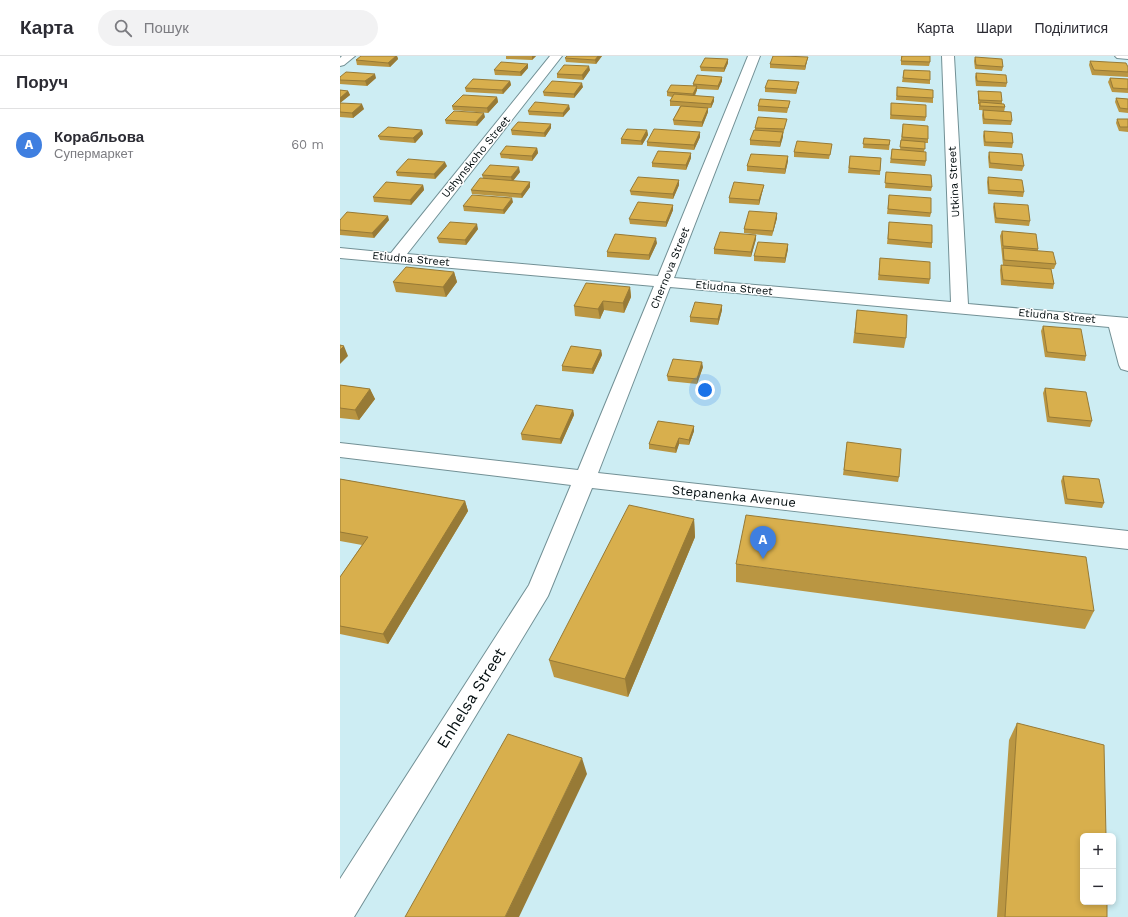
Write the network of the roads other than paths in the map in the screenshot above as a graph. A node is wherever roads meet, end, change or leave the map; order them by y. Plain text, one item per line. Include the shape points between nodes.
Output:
1 (349, 56) edge
2 (556, 56) edge
3 (754, 56) edge
4 (948, 56) edge
5 (1121, 56) edge
6 (1128, 56) edge
7 (340, 63) edge
8 (340, 253) edge
9 (395, 258) junction
10 (664, 282) junction
11 (960, 308) junction
12 (1122, 322) edge
13 (1128, 365) edge
14 (340, 450) edge
15 (586, 479) junction
16 (1128, 540) edge
17 (340, 909) edge

1 - 7 street
2 - 9 street, Ushynskoho Street
3 - 10 street, Chernova Street
4 - 11 street, Utkina Street
5 - 6 street
8 - 9 street, Etiudna Street
9 - 10 street, Etiudna Street
10 - 11 street, Etiudna Street
10 - 15 street, Chernova Street
11 - 12 street, Etiudna Street
12 - 13 street
14 - 15 street, Stepanenka Avenue
15 - 16 street, Stepanenka Avenue
15 - 17 street, Enhelsa Street via 539,589

